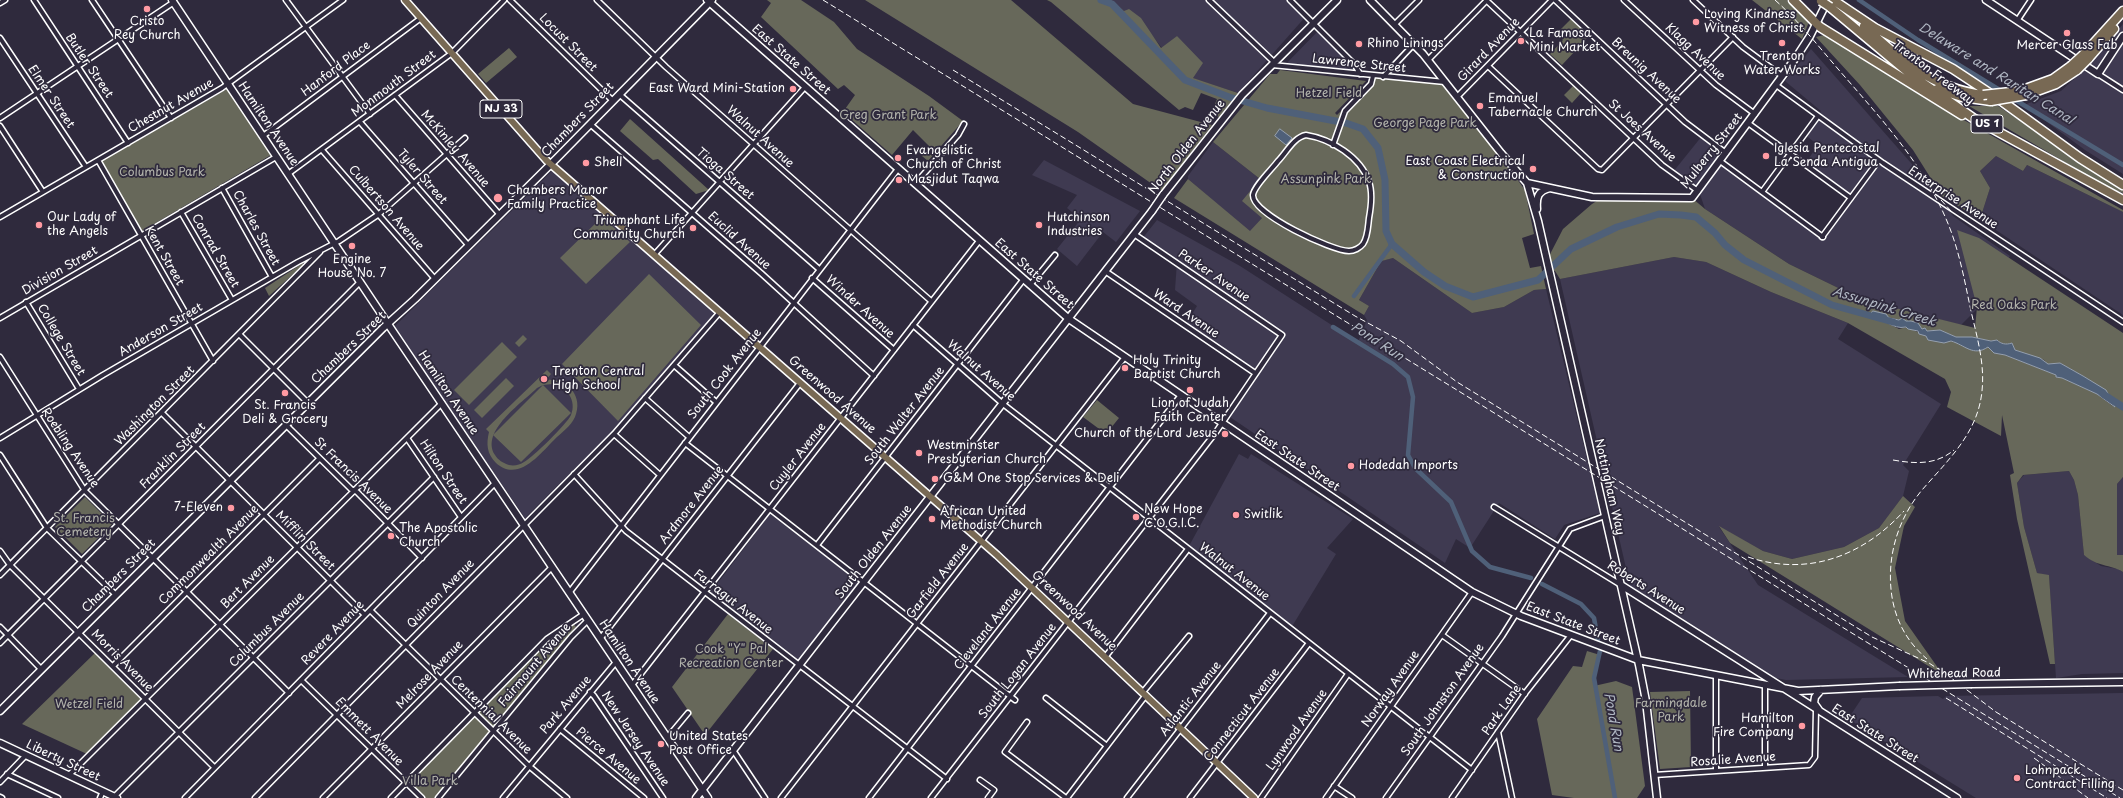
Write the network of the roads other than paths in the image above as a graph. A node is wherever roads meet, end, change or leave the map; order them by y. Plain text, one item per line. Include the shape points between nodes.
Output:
1 (5, 0) edge
2 (34, 0) edge
3 (92, 0) edge
4 (286, 0) edge
5 (343, 0) edge
6 (405, 0) edge
7 (504, 0) edge
8 (510, 0) edge
9 (597, 0) edge
10 (1290, 0) edge
11 (1336, 0) edge
12 (1370, 0) edge
13 (1419, 0) edge
14 (1487, 0) edge
15 (1552, 0) edge
16 (1555, 0) edge
17 (1624, 0) edge
18 (1693, 0) edge
19 (1793, 0) edge
20 (1986, 0) edge
21 (2031, 0) edge
22 (173, 1) edge
23 (709, 1) edge
24 (1212, 1) edge
25 (1828, 1) edge
26 (0, 3) edge
27 (2123, 11) edge
28 (1851, 13) junction
29 (421, 18) junction
30 (2123, 19) edge
31 (2017, 21) junction
32 (1313, 23) junction
33 (1816, 23) junction
34 (1395, 24) junction
35 (306, 27) junction
36 (1521, 32) junction
37 (2123, 36) edge
38 (1733, 37) junction
39 (0, 38) edge
40 (118, 39) junction
41 (1414, 44) junction
42 (452, 53) junction
43 (655, 57) junction
44 (2086, 57) junction
45 (1428, 60) junction
46 (1273, 63) junction
47 (78, 66) junction
48 (1488, 66) junction
49 (1700, 71) junction
50 (1360, 74) junction
51 (2098, 74) junction
52 (1373, 76) junction
53 (1782, 76) junction
54 (342, 77) junction
55 (1383, 77) junction
56 (1445, 82) junction
57 (228, 84) junction
58 (1776, 84) junction
59 (1926, 84) junction
60 (805, 87) junction
61 (2123, 90) edge
62 (37, 93) junction
63 (2023, 93) junction
64 (619, 94) junction
65 (395, 96) junction
66 (1457, 97) junction
67 (612, 100) junction
68 (1667, 105) junction
69 (370, 114) junction
70 (1755, 114) junction
71 (1818, 116) junction
72 (0, 118) edge
73 (170, 118) junction
74 (360, 122) junction
75 (1748, 123) junction
76 (590, 124) junction
77 (964, 124) dead end
78 (0, 126) edge
79 (1992, 128) junction
80 (263, 136) junction
81 (466, 138) dead end
82 (1634, 138) junction
83 (128, 142) junction
84 (753, 143) junction
85 (1333, 145) junction
86 (322, 150) junction
87 (1726, 153) junction
88 (447, 154) junction
89 (1790, 154) junction
90 (276, 157) junction
91 (98, 160) junction
92 (1879, 160) junction
93 (1720, 161) junction
94 (551, 165) junction
95 (86, 167) junction
96 (898, 169) junction
97 (288, 174) junction
98 (719, 181) junction
99 (414, 183) junction
100 (1527, 183) junction
101 (914, 184) junction
102 (2123, 185) edge
103 (222, 188) junction
104 (1552, 188) junction
105 (1698, 191) junction
106 (43, 192) junction
107 (1762, 192) junction
108 (1851, 198) junction
109 (2123, 200) edge
110 (181, 212) junction
111 (692, 212) junction
112 (379, 214) junction
113 (500, 215) junction
114 (0, 217) edge
115 (1538, 220) junction
116 (850, 230) junction
117 (1134, 234) junction
118 (141, 236) junction
119 (979, 241) junction
120 (334, 243) junction
121 (469, 246) junction
122 (324, 249) junction
123 (1055, 254) dead end
124 (654, 255) junction
125 (819, 269) junction
126 (1105, 271) junction
127 (272, 277) junction
128 (812, 278) junction
129 (435, 279) junction
130 (1023, 280) junction
131 (360, 282) junction
132 (1030, 286) junction
133 (232, 300) junction
134 (931, 301) junction
135 (26, 302) junction
136 (794, 303) junction
137 (720, 312) junction
138 (0, 318) edge
139 (1069, 319) junction
140 (2123, 322) edge
141 (191, 324) junction
142 (388, 324) junction
143 (913, 325) junction
144 (240, 335) junction
145 (1282, 335) joint
146 (760, 347) junction
147 (894, 350) junction
148 (0, 356) edge
149 (1125, 357) junction
150 (213, 361) junction
151 (674, 365) junction
152 (957, 365) junction
153 (274, 369) junction
154 (1255, 374) junction
155 (874, 376) junction
156 (800, 383) junction
157 (79, 389) junction
158 (1181, 395) junction
159 (645, 398) junction
160 (716, 402) junction
161 (308, 403) junction
162 (442, 403) junction
163 (1003, 404) junction
164 (162, 413) junction
165 (37, 415) junction
166 (841, 418) junction
167 (1222, 423) junction
168 (286, 425) junction
169 (614, 434) junction
170 (688, 437) junction
171 (0, 438) edge
172 (407, 438) junction
173 (685, 443) junction
174 (1056, 446) junction
175 (196, 447) junction
176 (0, 455) edge
177 (886, 457) junction
178 (319, 459) junction
179 (574, 474) junction
180 (660, 474) junction
181 (727, 476) junction
182 (434, 477) junction
183 (230, 481) junction
184 (495, 483) junction
185 (1110, 488) junction
186 (85, 491) junction
187 (354, 491) junction
188 (931, 496) junction
189 (1494, 507) dead end
190 (770, 509) junction
191 (264, 514) junction
192 (1605, 516) junction
193 (461, 518) junction
194 (1149, 518) junction
195 (388, 523) junction
196 (119, 524) junction
197 (523, 525) junction
198 (621, 525) junction
199 (47, 528) junction
200 (982, 541) junction
201 (817, 545) junction
202 (1559, 547) junction
203 (297, 548) junction
204 (1188, 549) junction
205 (0, 550) edge
206 (153, 558) junction
207 (422, 558) junction
208 (663, 560) junction
209 (82, 561) junction
210 (10, 566) junction
211 (552, 567) junction
212 (0, 576) edge
213 (331, 581) junction
214 (864, 582) junction
215 (1621, 585) junction
216 (1033, 588) junction
217 (187, 591) junction
218 (1472, 592) junction
219 (569, 593) junction
220 (705, 593) junction
221 (116, 595) junction
222 (44, 598) junction
223 (370, 610) junction
224 (1270, 613) junction
225 (584, 614) junction
226 (1516, 614) junction
227 (365, 615) junction
228 (588, 620) junction
229 (1069, 622) junction
230 (917, 624) junction
231 (220, 625) junction
232 (0, 628) edge
233 (79, 632) junction
234 (8, 635) junction
235 (1442, 635) junction
236 (1570, 635) junction
237 (1189, 636) dead end
238 (600, 639) junction
239 (0, 643) edge
240 (1309, 644) junction
241 (406, 645) junction
242 (1106, 656) junction
243 (254, 658) junction
244 (1638, 660) junction
245 (616, 662) junction
246 (1481, 663) junction
247 (113, 666) junction
248 (799, 666) junction
249 (972, 666) junction
250 (41, 669) junction
251 (1348, 674) junction
252 (1716, 676) junction
253 (440, 679) junction
254 (302, 680) junction
255 (2123, 682) edge
256 (632, 685) junction
257 (1765, 686) junction
258 (1786, 690) junction
259 (1821, 690) junction
260 (590, 692) junction
261 (289, 693) junction
262 (1145, 694) junction
263 (1525, 694) junction
264 (1010, 696) junction
265 (1046, 698) dead end
266 (146, 699) junction
267 (1015, 700) dead end
268 (852, 706) junction
269 (1390, 707) junction
270 (0, 711) edge
271 (1819, 711) junction
272 (474, 713) junction
273 (337, 714) junction
274 (688, 714) dead end
275 (1027, 722) dead end
276 (1181, 728) junction
277 (560, 729) junction
278 (493, 731) junction
279 (179, 732) junction
280 (1498, 732) junction
281 (1429, 737) junction
282 (667, 738) junction
283 (0, 743) edge
284 (1107, 746) junction
285 (372, 748) junction
286 (907, 749) junction
287 (733, 750) junction
288 (26, 755) junction
289 (1217, 763) junction
290 (529, 766) junction
291 (214, 767) junction
292 (1765, 768) junction
293 (1472, 770) junction
294 (1716, 771) junction
295 (7, 774) junction
296 (1654, 775) junction
297 (69, 776) junction
298 (946, 779) junction
299 (980, 780) dead end
300 (0, 782) edge
301 (406, 782) junction
302 (1334, 786) junction
303 (702, 790) junction
304 (103, 791) junction
305 (1509, 792) junction
306 (116, 797) edge
307 (58, 798) edge
308 (100, 798) edge
309 (185, 798) edge
310 (255, 798) edge
311 (323, 798) edge
312 (390, 798) edge
313 (422, 798) edge
314 (438, 798) edge
315 (503, 798) edge
316 (567, 798) edge
317 (644, 798) edge
318 (662, 798) edge
319 (696, 798) edge
320 (708, 798) edge
321 (765, 798) edge
322 (780, 798) edge
323 (869, 798) edge
324 (932, 798) edge
325 (988, 798) edge
326 (1066, 798) edge
327 (1127, 798) edge
328 (1190, 798) edge
329 (1254, 798) edge
330 (1261, 798) edge
331 (1326, 798) edge
332 (1352, 798) edge
333 (1386, 798) edge
334 (1452, 798) edge
335 (1507, 798) edge
336 (1512, 798) edge
337 (1657, 798) edge
338 (1957, 798) edge

1 - 26 street
2 - 47 street, Butler Street
3 - 40 street
4 - 35 street
5 - 35 street, Chestnut Avenue
6 - 29 main road, Greenwood Avenue / NJ 33
7 - 42 street, Monmouth Street
8 - 67 street, Locust Street
9 - 43 street, Walnut Avenue
10 - 32 street
11 - 32 street, North Olden Avenue
12 - 34 street
13 - 34 street
14 - 36 street, St Joes Avenue
14 - 45 street
15 - 36 street, Girard Avenue
16 - 68 street, Breunig Avenue
17 - 49 street, Klagg Avenue
18 - 38 street
19 - 33 highway
20 - 31 street
21 - 31 street
22 - 40 street
22 - 57 street, Hamilton Avenue
23 - 43 street, Chambers Street
23 - 60 street, East State Street
24 - 46 street
25 - 28 highway, Trenton Freeway / US 1
25 - 33 street, Mulberry Street
25 - 59 highway, Trenton Freeway / US 1 via 1900,66
27 - 44 highway
28 - 63 highway, bridge via 1894,53 1923,75 1956,90 1984,95
28 - 102 highway, Trenton Freeway / US 1 via 1888,36 1953,69
29 - 42 main road, Greenwood Avenue / NJ 33
29 - 54 street, Hanford Place
30 - 44 highway
31 - 51 street
32 - 46 street, North Olden Avenue
32 - 50 street via 1356,64
33 - 53 street, Mulberry Street via 1804,46
33 - 79 highway via 1950,109
34 - 41 street
35 - 54 street
35 - 57 street, Chestnut Avenue
36 - 48 street, Girard Avenue
36 - 82 street, St Joes Avenue
37 - 51 street
38 - 49 street
38 - 53 street
39 - 62 street, Elmer Street
40 - 47 street
40 - 73 street
41 - 45 street
41 - 55 street
42 - 65 street, Monmouth Street
42 - 94 main road, Greenwood Avenue / NJ 33
43 - 64 street, Chambers Street
43 - 84 street, Walnut Avenue
44 - 63 highway, bridge via 2056,84
45 - 56 street
46 - 50 street, Lawrence Street
46 - 117 street, North Olden Avenue, bridge via 1232,107
47 - 62 street
47 - 83 street, Butler Street
48 - 66 street, Girard Avenue
48 - 82 street via 1598,169 1603,170
49 - 68 street
49 - 70 street, Klagg Avenue
50 - 52 street, Lawrence Street
51 - 61 street
52 - 55 street, Lawrence Street
52 - 85 street via 1371,84 1349,106 1342,117
53 - 58 street, Mulberry Street
54 - 69 street
54 - 80 street, Hanford Place
55 - 56 street, Lawrence Street
56 - 66 street
57 - 73 street, Chestnut Avenue
57 - 80 street, Hamilton Avenue
58 - 70 street, Mulberry Street
58 - 71 street, Enterprise Avenue
59 - 63 highway, bridge via 1962,97 1991,101
59 - 79 highway, Trenton Freeway / US 1 via 1973,118
60 - 84 street
60 - 96 street, East State Street
62 - 72 street
62 - 95 street, Elmer Street
64 - 67 street, Chambers Street
64 - 98 street, Tioga Street
65 - 69 street, Monmouth Street
65 - 88 street, McKinley Avenue
66 - 100 street
67 - 76 street, Chambers Street
68 - 82 street
68 - 87 street, Breunig Avenue
69 - 74 street, Monmouth Street
70 - 75 street, Mulberry Street
71 - 89 street
71 - 92 street, Enterprise Avenue
73 - 83 street, Chestnut Avenue
74 - 86 street, Monmouth Street
74 - 99 street, Tyler Street
75 - 87 street, Mulberry Street
75 - 89 street
76 - 94 street, Chambers Street
76 - 111 street, Euclid Avenue
77 - 101 street via 958,135
78 - 106 street
79 - 109 highway, Trenton Freeway / US 1
80 - 90 street, Hamilton Avenue
81 - 88 street, Anderson Street
82 - 105 street, St Joes Avenue via 1662,165
83 - 91 street, Chestnut Avenue
84 - 98 street
84 - 116 street, Walnut Avenue
85 - 85 street via 1358,161 1370,185 1370,208 1365,240 1360,247 1352,251 1322,243 1278,220 1262,210 1253,195 1261,181 1300,137 1309,136
86 - 97 street, Monmouth Street
86 - 112 street, Culbertson Avenue
87 - 93 street, Mulberry Street
88 - 99 street, Anderson Street
88 - 113 street, McKinley Avenue
89 - 107 street
89 - 108 street
90 - 97 street, Hamilton Avenue
90 - 103 street, Division Street
91 - 95 street, Chestnut Avenue
91 - 118 street, Kent Street
92 - 108 street
92 - 140 street, Enterprise Avenue
93 - 105 street, Mulberry Street
93 - 107 street
94 - 113 street, Chambers Street
94 - 124 main road, Greenwood Avenue / NJ 33
95 - 106 street, Chestnut Avenue
96 - 101 street, East State Street
96 - 116 street, South Cook Avenue
97 - 120 street, Hamilton Avenue
98 - 111 street
98 - 125 street, Tioga Street
99 - 112 street, Anderson Street
99 - 121 street, Tyler Street
100 - 104 street, Mulberry Street
100 - 115 street, Nottingham Way
101 - 119 street, East State Street
103 - 110 street, Division Street
103 - 127 street, Charles Street
104 - 105 street, Mulberry Street via 1592,197 1610,198 1689,198
104 - 115 street via 1543,190 1537,196
106 - 114 street, Chestnut Avenue
107 - 108 street via 1822,237
110 - 118 street, Division Street
110 - 133 street, Conrad Street
111 - 124 street
111 - 136 street, Euclid Avenue
112 - 120 street, Anderson Street
112 - 129 street, Culbertson Avenue
113 - 121 street, Chambers Street
115 - 192 street, Nottingham Way
116 - 125 street, South Cook Avenue
116 - 134 street, Walnut Avenue
117 - 126 street, North Olden Avenue
117 - 145 street, Parker Avenue
118 - 135 street, Division Street
118 - 141 street, Kent Street
119 - 130 street, East State Street
119 - 134 street, Cuyler Avenue
120 - 122 street, Anderson Street
120 - 131 street, Hamilton Avenue
121 - 129 street, Chambers Street
122 - 127 street, Anderson Street
122 - 144 street, Washington Street
123 - 132 street
124 - 137 main road, Greenwood Avenue / NJ 33
125 - 128 street, South Cook Avenue
126 - 139 street, North Olden Avenue
126 - 154 street, Ward Avenue
127 - 133 street, Anderson Street
128 - 136 street, South Cook Avenue
128 - 147 street, Winder Avenue
129 - 142 street, Chambers Street
130 - 132 street, East State Street
130 - 152 street, South Walter Avenue
131 - 142 street, Hamilton Avenue
131 - 153 street, Franklin Street
132 - 139 street, East State Street
133 - 141 street, Anderson Street
134 - 143 street, Cuyler Avenue
135 - 138 street, Division Street
135 - 157 street, College Street
136 - 146 street, South Cook Avenue
136 - 155 street, Euclid Avenue
137 - 146 main road, Greenwood Avenue / NJ 33
137 - 151 street, Quinton Avenue
139 - 149 street, East State Street
139 - 163 street, South Olden Avenue
141 - 150 street, Kent Street
141 - 157 street, Anderson Street
142 - 161 street, Chambers Street
142 - 162 street, Hamilton Avenue
143 - 147 street, Cuyler Avenue
143 - 152 street, Walnut Avenue
144 - 150 street, Washington Street
144 - 153 street
145 - 154 street, South Logan Avenue
146 - 156 main road, Greenwood Avenue / NJ 33
146 - 160 street, South Cook Avenue
147 - 155 street, Cuyler Avenue
148 - 165 street, Roebling Avenue
149 - 158 street, East State Street
149 - 174 street, Garfield Avenue
150 - 164 street, Washington Street
151 - 159 street, Quinton Avenue
151 - 160 street
152 - 163 street, Walnut Avenue
152 - 177 street, South Walter Avenue
153 - 161 street
153 - 175 street, Franklin Street
154 - 167 street, South Logan Avenue
155 - 166 street, Cuyler Avenue
156 - 166 main road, Greenwood Avenue / NJ 33
156 - 181 street, Ardmore Avenue
157 - 165 street, Anderson Street
158 - 167 street, East State Street
158 - 185 street, Cleveland Avenue
159 - 169 street, Quinton Avenue
159 - 170 street
160 - 170 street, South Cook Avenue
161 - 168 street, Chambers Street
162 - 172 street, Bert Avenue
162 - 184 street, Hamilton Avenue
163 - 174 street, Walnut Avenue
163 - 188 street, South Olden Avenue
164 - 175 street, Mifflin Street
164 - 186 street, Washington Street
165 - 171 street, Anderson Street
165 - 186 street, Roebling Avenue
166 - 177 main road, Greenwood Avenue / NJ 33
166 - 190 street, Cuyler Avenue
167 - 194 street, South Logan Avenue
167 - 218 street, East State Street
168 - 178 street, St Francis Avenue
168 - 183 street, Chambers Street
169 - 179 street, Quinton Avenue
169 - 180 street
170 - 173 street, South Cook Avenue
172 - 182 street, Hilton Street
172 - 187 street, Bert Avenue
173 - 180 street, South Cook Avenue
173 - 181 street
174 - 185 street, Walnut Avenue
174 - 200 street, Garfield Avenue
175 - 183 street, Mifflin Street
175 - 196 street, Franklin Street
176 - 199 street
177 - 188 main road, Greenwood Avenue / NJ 33
177 - 201 street, South Walter Avenue
178 - 187 street, St Francis Avenue
178 - 191 street, Commonwealth Avenue
179 - 197 street, Quinton Avenue
179 - 198 street, Farragut Avenue
180 - 198 street, South Cook Avenue
181 - 190 street
181 - 208 street, Ardmore Avenue
182 - 193 street, Hilton Street
182 - 195 street, Columbus Avenue
183 - 191 street, Mifflin Street
183 - 206 street, Chambers Street
184 - 193 street, Revere Avenue
184 - 197 street, Hamilton Avenue
185 - 194 street, Walnut Avenue
185 - 216 street, Cleveland Avenue
186 - 196 street, Roebling Avenue
186 - 199 street, Washington Street
187 - 195 street, St Francis Avenue
187 - 203 street, Bert Avenue
188 - 200 main road, Greenwood Avenue / NJ 33
188 - 214 street, South Olden Avenue
189 - 202 street, Roberts Avenue
190 - 201 street
190 - 220 street, Cuyler Avenue
191 - 203 street, Mifflin Street
191 - 217 street, Commonwealth Avenue
192 - 202 street, South Johnston Avenue via 1574,527
192 - 215 street, Nottingham Way
193 - 207 street, Revere Avenue
194 - 204 street, Walnut Avenue
194 - 229 street, South Logan Avenue
195 - 207 street, St Francis Avenue
195 - 213 street, Columbus Avenue
196 - 206 street, Roebling Avenue
196 - 209 street, Franklin Street
197 - 211 street, Hamilton Avenue
197 - 241 street, Quinton Avenue
198 - 208 street, Farragut Avenue
198 - 219 street, South Cook Avenue
199 - 209 street
199 - 210 street, Washington Street
200 - 216 main road, Greenwood Avenue / NJ 33
200 - 230 street, Garfield Avenue
201 - 214 street
202 - 215 street, Roberts Avenue
202 - 226 street, South Johnston Avenue
203 - 213 street, Mifflin Street
203 - 231 street, Bert Avenue
204 - 224 street, Walnut Avenue
204 - 242 street
205 - 210 street, Morris Avenue
206 - 217 street, Roebling Avenue
206 - 221 street, Chambers Street
207 - 223 street, Revere Avenue
208 - 220 street, Farragut Avenue
208 - 238 street, Ardmore Avenue
209 - 221 street
209 - 222 street, Franklin Street
210 - 212 street, Washington Street
210 - 222 street, Morris Avenue
211 - 219 street, Hamilton Avenue
211 - 253 street, Melrose Avenue
213 - 227 street, Mifflin Street
213 - 243 street, Columbus Avenue
214 - 230 street
214 - 248 street, South Olden Avenue
215 - 244 street, Nottingham Way
215 - 258 street, Roberts Avenue
216 - 229 main road, Greenwood Avenue / NJ 33
216 - 249 street, Cleveland Avenue
217 - 231 street, Roebling Avenue
217 - 247 street, Commonwealth Avenue
218 - 226 street, East State Street
218 - 235 street, Norway Avenue
219 - 225 street, Hamilton Avenue
220 - 248 street, Farragut Avenue
220 - 256 street, Cuyler Avenue
221 - 233 street, Chambers Street
222 - 233 street, Morris Avenue
222 - 234 street, Franklin Street
223 - 227 street, Revere Avenue
223 - 241 street, Centennial Avenue
224 - 240 street, Walnut Avenue
224 - 276 street, Atlantic Avenue
225 - 228 street, Hamilton Avenue
225 - 272 street via 547,639
226 - 236 street, East State Street
226 - 246 street, South Johnston Avenue
227 - 254 street, Revere Avenue
228 - 238 street, Hamilton Avenue
228 - 278 street, Fairmount Avenue via 578,628
229 - 242 main road, Greenwood Avenue / NJ 33
229 - 264 street, South Logan Avenue
230 - 249 street
230 - 268 street, Garfield Avenue
231 - 243 street, Roebling Avenue
231 - 266 street, Bert Avenue
232 - 234 street
233 - 247 street, Morris Avenue
233 - 250 street, Chambers Street
234 - 239 street, Franklin Street
234 - 250 street
235 - 246 street
235 - 269 street, Norway Avenue
236 - 244 street, East State Street
236 - 263 street, Park Lane
237 - 262 street
238 - 245 street, Hamilton Avenue
240 - 251 street, Walnut Avenue
240 - 289 street, Connecticut Avenue
241 - 253 street, Centennial Avenue
241 - 273 street, Quinton Avenue
242 - 262 main road, Greenwood Avenue / NJ 33
243 - 261 street, Roebling Avenue
243 - 279 street, Columbus Avenue
244 - 252 street, East State Street
244 - 296 street, Nottingham Way via 1646,701
245 - 256 street, Hamilton Avenue
245 - 260 street, Park Avenue
246 - 263 street
246 - 281 street, South Johnston Avenue
247 - 266 street, Morris Avenue
248 - 268 street, Farragut Avenue
248 - 287 street, South Olden Avenue
249 - 264 street
249 - 286 street, Cleveland Avenue
250 - 270 street, Chambers Street
251 - 269 street, Walnut Avenue
251 - 330 street, Lynwood Avenue
252 - 257 street, East State Street
252 - 294 street
253 - 272 street, Centennial Avenue
253 - 285 street, Melrose Avenue
254 - 261 street, Revere Avenue
254 - 273 street, Emmett Avenue
255 - 259 street, Whitehead Road, bridge
256 - 282 street, Hamilton Avenue
257 - 258 street, East State Street
257 - 292 street
258 - 259 street, Whitehead Road
258 - 271 street, East State Street
259 - 271 street via 1814,703
260 - 277 street, Park Avenue
260 - 318 street, New Jersey Avenue
261 - 291 street, Revere Avenue
262 - 276 main road, Greenwood Avenue / NJ 33
262 - 284 street
263 - 280 street, Park Lane
264 - 267 street
264 - 298 street, South Logan Avenue
265 - 284 street
266 - 279 street, Morris Avenue
266 - 297 street, Bert Avenue
268 - 286 street, Farragut Avenue
268 - 322 street, Garfield Avenue
269 - 281 street, Walnut Avenue
269 - 302 street, Norway Avenue
271 - 292 street, Rosalie Avenue via 1815,756 1812,763 1806,766
271 - 338 street, East State Street
272 - 278 street, Centennial Avenue
272 - 301 street
273 - 285 street, Emmett Avenue
273 - 310 street, Quinton Avenue
274 - 282 street
275 - 326 street via 1004,752
276 - 289 main road, Greenwood Avenue / NJ 33
276 - 327 street, Atlantic Avenue
277 - 290 street, Park Avenue
277 - 317 street, Pierce Avenue
278 - 290 street, Centennial Avenue
278 - 314 street, Fairmount Avenue
279 - 291 street, Morris Avenue
279 - 306 street, Columbus Avenue
280 - 293 street, Park Lane
280 - 305 street
281 - 293 street, Walnut Avenue
281 - 333 street, South Johnston Avenue
282 - 303 street, Hamilton Avenue
283 - 288 street, Liberty Street
284 - 326 street
285 - 301 street, Emmett Avenue
285 - 311 street, Melrose Avenue
286 - 298 street, Farragut Avenue
286 - 323 street, Cleveland Avenue
287 - 303 street, South Olden Avenue
287 - 321 street
288 - 295 street
288 - 297 street, Liberty Street
289 - 328 street, Connecticut Avenue
289 - 329 main road, Greenwood Avenue / NJ 33
290 - 315 street, Park Avenue
290 - 316 street, Centennial Avenue
291 - 309 street, Revere Avenue
292 - 294 street, Rosalie Avenue
293 - 334 street, Park Lane
294 - 296 street, Rosalie Avenue
295 - 300 street
295 - 307 street
296 - 337 street, Nottingham Way
297 - 304 street, Liberty Street
298 - 324 street, South Logan Avenue
299 - 325 street via 994,790
301 - 312 street
301 - 313 street, Emmett Avenue
302 - 331 street, Norway Avenue
302 - 332 street
303 - 319 street, South Olden Avenue
303 - 320 street, Hamilton Avenue
304 - 306 street, Liberty Street
304 - 308 street
305 - 335 street
305 - 336 street

